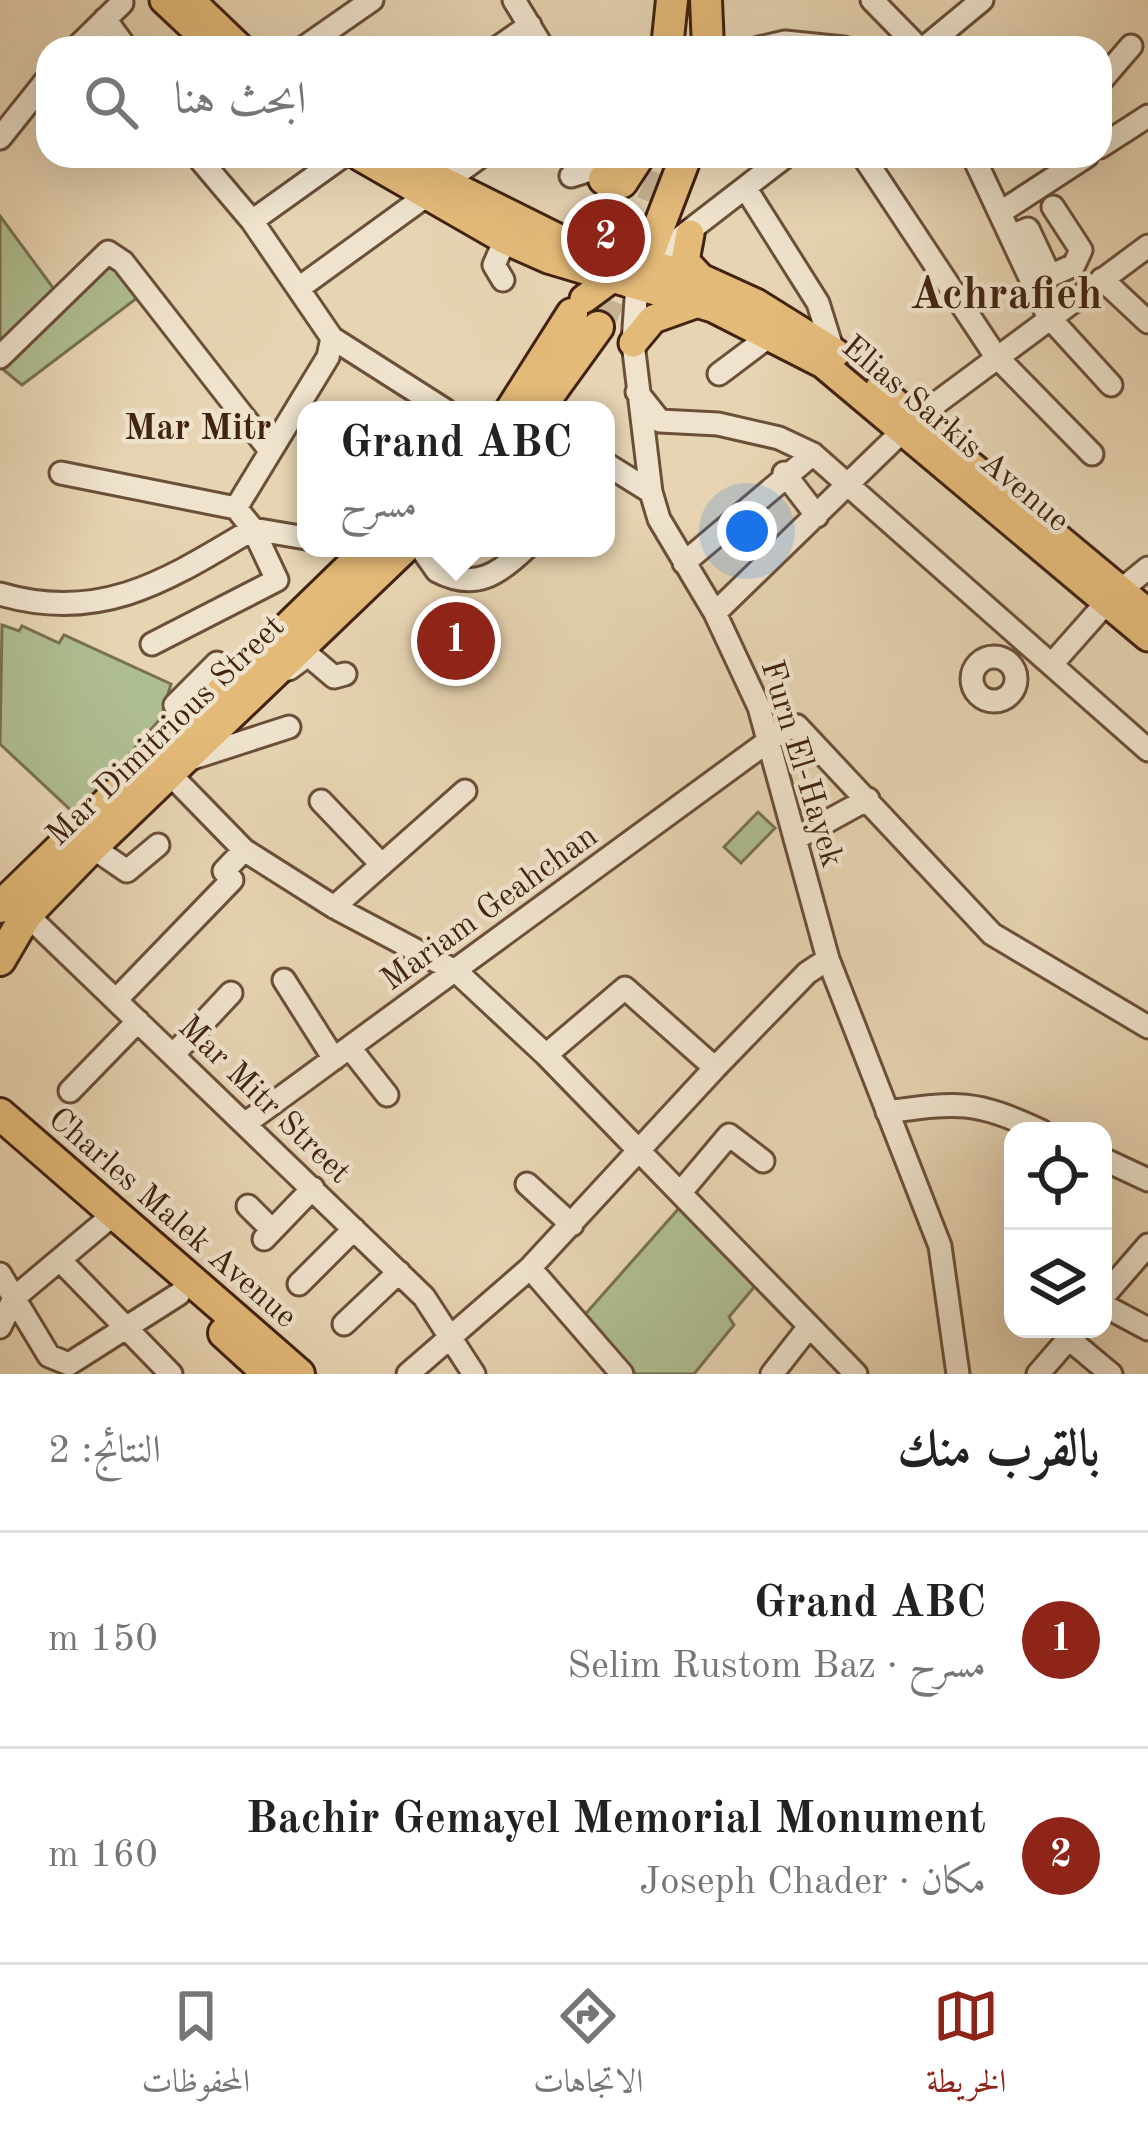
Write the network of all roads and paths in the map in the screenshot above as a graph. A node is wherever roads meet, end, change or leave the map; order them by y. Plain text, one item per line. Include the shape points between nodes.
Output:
1 (372, 0) edge
2 (514, 0) edge
3 (675, 0) edge
4 (695, 0) edge
5 (706, 0) edge
6 (872, 0) edge
7 (982, 0) edge
8 (122, 3) dead end
9 (185, 4) edge
10 (530, 25) junction
11 (95, 36) edge
12 (207, 36) edge
13 (225, 36) edge
14 (320, 36) edge
15 (514, 36) edge
16 (536, 36) edge
17 (669, 36) edge
18 (679, 36) edge
19 (694, 36) edge
20 (707, 36) edge
21 (909, 36) edge
22 (936, 36) edge
23 (1131, 46) dead end
24 (1112, 68) edge
25 (36, 93) edge
26 (1148, 116) edge
27 (0, 138) edge
28 (1112, 139) edge
29 (207, 168) edge
30 (326, 168) edge
31 (386, 168) edge
32 (408, 168) edge
33 (463, 168) edge
34 (597, 168) edge
35 (600, 168) edge
36 (601, 168) edge
37 (631, 168) edge
38 (677, 168) edge
39 (771, 168) edge
40 (871, 168) edge
41 (979, 168) edge
42 (1068, 168) edge
43 (572, 176) dead end
44 (434, 188) junction
45 (746, 189) junction
46 (1053, 206) dead end
47 (1000, 212) junction
48 (252, 221) junction
49 (689, 234) junction
50 (1011, 236) junction
51 (505, 240) junction
52 (1148, 246) edge
53 (548, 259) junction
54 (1073, 265) junction
55 (624, 268) junction
56 (503, 280) dead end
57 (1095, 283) junction
58 (298, 288) junction
59 (699, 291) junction
60 (584, 315) junction
61 (1048, 316) junction
62 (1142, 320) edge
63 (771, 335) junction
64 (332, 338) junction
65 (633, 343) junction
66 (833, 351) junction
67 (994, 355) junction
68 (0, 357) edge
69 (719, 374) dead end
70 (1111, 385) dead end
71 (637, 391) junction
72 (306, 401) edge
73 (431, 401) edge
74 (521, 401) edge
75 (542, 401) edge
76 (297, 415) edge
77 (908, 425) junction
78 (642, 445) junction
79 (268, 448) junction
80 (813, 454) junction
81 (1092, 454) dead end
82 (615, 462) edge
83 (615, 468) edge
84 (61, 473) dead end
85 (784, 473) junction
86 (849, 487) junction
87 (651, 492) junction
88 (236, 508) junction
89 (817, 516) junction
90 (254, 529) junction
91 (297, 536) edge
92 (361, 557) edge
93 (504, 557) edge
94 (515, 557) edge
95 (429, 560) edge
96 (684, 563) junction
97 (1148, 568) edge
98 (0, 594) edge
99 (1114, 596) junction
100 (715, 613) junction
101 (1148, 613) edge
102 (1148, 638) edge
103 (152, 644) dead end
104 (1028, 644) junction
105 (217, 663) dead end
106 (1010, 664) dead end
107 (1052, 664) junction
108 (345, 674) dead end
109 (254, 692) junction
110 (289, 727) dead end
111 (769, 741) junction
112 (1148, 750) edge
113 (175, 752) junction
114 (465, 791) dead end
115 (868, 799) junction
116 (321, 801) dead end
117 (794, 839) junction
118 (158, 845) dead end
119 (92, 847) junction
120 (244, 850) junction
121 (381, 864) junction
122 (9, 903) edge
123 (334, 907) junction
124 (828, 959) junction
125 (0, 960) edge
126 (457, 971) junction
127 (284, 980) dead end
128 (231, 993) dead end
129 (116, 1000) junction
130 (138, 1021) junction
131 (1148, 1027) edge
132 (173, 1054) junction
133 (342, 1054) junction
134 (546, 1055) junction
135 (715, 1068) junction
136 (70, 1091) dead end
137 (388, 1095) dead end
138 (887, 1112) junction
139 (3, 1122) edge
140 (1022, 1122) edge
141 (246, 1124) junction
142 (638, 1151) junction
143 (763, 1161) dead end
144 (1112, 1163) edge
145 (1148, 1180) edge
146 (527, 1184) dead end
147 (313, 1188) junction
148 (681, 1192) junction
149 (248, 1206) dead end
150 (108, 1220) junction
151 (572, 1225) junction
152 (354, 1228) junction
153 (1148, 1245) edge
154 (60, 1260) junction
155 (530, 1268) junction
156 (399, 1272) junction
157 (0, 1274) edge
158 (299, 1283) dead end
159 (1112, 1290) edge
160 (179, 1294) junction
161 (14, 1298) junction
162 (1112, 1307) edge
163 (344, 1324) dead end
164 (0, 1327) edge
165 (808, 1328) junction
166 (128, 1329) junction
167 (1148, 1330) edge
168 (453, 1335) junction
169 (1070, 1338) edge
170 (1077, 1338) edge
171 (171, 1374) edge
172 (269, 1374) edge
173 (299, 1374) edge
174 (408, 1374) edge
175 (474, 1374) edge
176 (622, 1374) edge
177 (772, 1374) edge
178 (856, 1374) edge
179 (958, 1374) edge
180 (1038, 1374) edge
181 (1112, 1374) edge

1 - 14 street
2 - 10 street
3 - 17 highway
3 - 18 highway
4 - 19 highway
5 - 20 highway
6 - 21 street
7 - 22 street
8 - 11 street
9 - 12 main road
9 - 13 main road
10 - 15 street
10 - 16 street
23 - 24 street
25 - 27 street
26 - 28 street
29 - 48 street
30 - 48 street
31 - 44 main road
32 - 44 main road
33 - 44 street
34 - 43 street
35 - 55 street, Furn El-Hayek via 625,237
36 - 37 highway via 622,182
38 - 55 highway
39 - 45 street
40 - 67 street
41 - 47 street
42 - 47 street
44 - 51 main road
44 - 55 main road
44 - 58 street
45 - 49 street
45 - 66 street via 818,303
46 - 54 street via 1079,246
47 - 50 street
48 - 58 street
49 - 55 street
49 - 59 main road via 685,261
50 - 54 street via 1028,229 1050,276
50 - 61 street
51 - 53 main road
51 - 56 street via 494,265
52 - 57 street
53 - 55 main road
53 - 60 main road
54 - 57 street
55 - 59 main road, Elias Sarkis Avenue
55 - 60 main road
55 - 65 street, Furn El-Hayek
57 - 61 street
57 - 62 street
58 - 64 street
59 - 63 main road, Elias Sarkis Avenue
59 - 65 main road via 652,320
59 - 66 main road, Elias Sarkis Avenue via 783,317
60 - 65 street via 601,297 616,304
60 - 74 highway
60 - 75 highway
61 - 67 street
61 - 70 street
63 - 69 street
63 - 77 main road, Elias Sarkis Avenue
64 - 72 street
64 - 73 street
65 - 71 street, Furn El-Hayek
66 - 77 main road, Elias Sarkis Avenue
67 - 77 street
67 - 81 street
68 - 79 street via 108,252
71 - 78 street, Furn El-Hayek
71 - 80 street via 660,422 718,424
76 - 79 street
77 - 86 street
77 - 99 main road, Elias Sarkis Avenue
78 - 82 street
78 - 87 street, Furn El-Hayek
79 - 88 street
80 - 85 street
80 - 86 street
83 - 87 street
84 - 88 street
85 - 89 street
85 - 96 street
86 - 89 street
86 - 104 street
87 - 96 street, Furn El-Hayek
88 - 90 street
89 - 100 street
90 - 91 street
90 - 98 street via 163,583 123,597 44,603
90 - 103 street via 277,574 274,584
92 - 113 highway, Mar Dimitrious Street
93 - 95 street via 471,572
94 - 95 street via 489,579
95 - 109 highway, Mar Dimitrious Street
96 - 100 street, Furn El-Hayek
97 - 99 street
99 - 101 main road, Elias Sarkis Avenue
99 - 102 main road, Elias Sarkis Avenue
99 - 107 street
100 - 111 street, Furn El-Hayek
104 - 106 street
104 - 107 street
105 - 113 street via 175,705
107 - 112 street
108 - 109 street via 334,677 308,655
109 - 113 highway, Mar Dimitrious Street
110 - 113 street
111 - 115 street via 790,728 805,730
111 - 117 street, Furn El-Hayek
111 - 126 street, Mariam Geahchan
113 - 119 highway, Mar Dimitrious Street
113 - 120 street
113 - 122 highway
114 - 121 street
115 - 117 street
115 - 131 street via 992,934
116 - 121 street
117 - 124 street, Furn El-Hayek
118 - 119 street via 127,871
119 - 122 highway, Mar Dimitrious Street
120 - 123 street
120 - 129 street via 224,872 232,880
121 - 123 street
122 - 125 highway
122 - 129 street, Mar Mitr Street
123 - 126 street
124 - 135 street
124 - 138 street, Furn El-Hayek
126 - 133 street, Mariam Geahchan
126 - 134 street
127 - 133 street
128 - 132 street
129 - 130 street, Mar Mitr Street
130 - 132 street, Mar Mitr Street
130 - 136 street
132 - 141 street, Mar Mitr Street
133 - 137 street
133 - 141 street, Mariam Geahchan
134 - 135 street via 625,988
134 - 142 street
135 - 142 street
138 - 140 street via 959,1102
138 - 179 street via 940,1246
139 - 150 highway, Charles Malek Avenue
141 - 147 street, Mar Mitr Street
142 - 148 street
142 - 151 street
143 - 148 street via 729,1135
144 - 145 street
146 - 151 street
147 - 149 street via 268,1234
147 - 152 street, Mar Mitr Street
148 - 165 street
150 - 154 street
150 - 160 highway, Charles Malek Avenue
150 - 173 highway, Charles Malek Avenue
151 - 155 street
152 - 156 street, Mar Mitr Street
152 - 158 street
153 - 159 street
154 - 161 street
154 - 166 street
155 - 168 street
155 - 176 street
156 - 163 street
156 - 168 street, Mar Mitr Street
157 - 161 street
160 - 166 street
160 - 172 highway, Charles Malek Avenue
161 - 164 street
161 - 166 street via 62,1363
162 - 167 street
165 - 177 street
165 - 178 street
166 - 171 street
168 - 174 street
168 - 175 street, Mar Mitr Street
169 - 180 street
170 - 181 street

